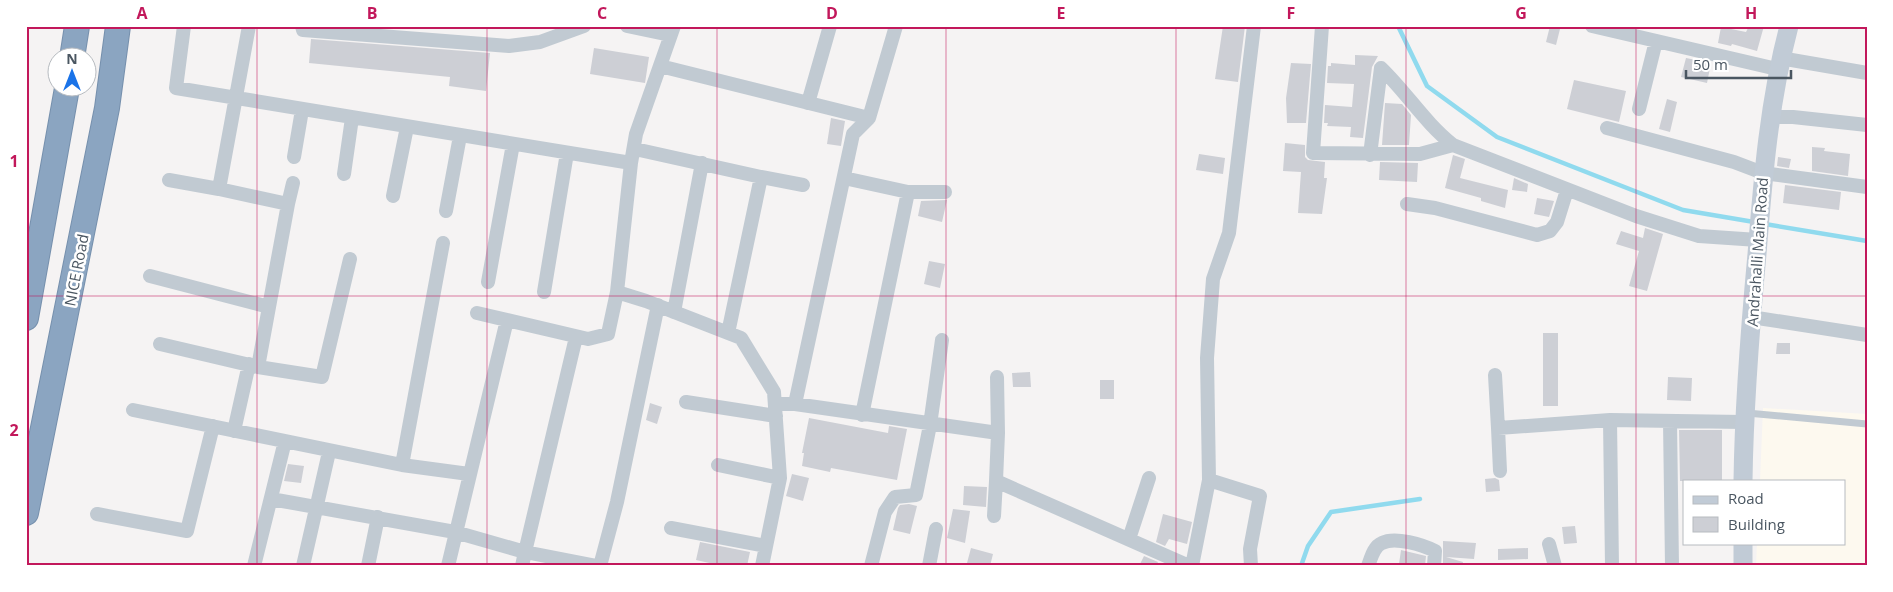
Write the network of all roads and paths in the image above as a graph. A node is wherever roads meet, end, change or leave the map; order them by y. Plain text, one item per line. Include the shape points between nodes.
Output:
1 (77, 26) edge
2 (118, 26) edge
3 (184, 26) edge
4 (249, 26) edge
5 (302, 26) edge
6 (584, 26) edge
7 (627, 26) edge
8 (830, 26) edge
9 (896, 26) edge
10 (1254, 26) edge
11 (1322, 26) edge
12 (1592, 26) edge
13 (1789, 26) edge
14 (672, 31) edge
15 (1656, 41) junction
16 (74, 48) edge
17 (1779, 64) junction
18 (660, 66) junction
19 (1867, 73) edge
20 (65, 98) edge
21 (236, 99) junction
22 (808, 103) junction
23 (1639, 109) dead end
24 (302, 110) junction
25 (1770, 117) junction
26 (352, 118) junction
27 (869, 118) junction
28 (1867, 125) edge
29 (407, 127) junction
30 (1608, 128) dead end
31 (460, 136) junction
32 (513, 144) junction
33 (1452, 145) junction
34 (635, 149) junction
35 (567, 153) junction
36 (1370, 155) junction
37 (294, 157) dead end
38 (631, 163) junction
39 (702, 164) junction
40 (1763, 173) junction
41 (344, 174) dead end
42 (761, 176) junction
43 (844, 178) junction
44 (169, 180) dead end
45 (294, 183) dead end
46 (803, 185) dead end
47 (1867, 186) edge
48 (219, 189) junction
49 (1567, 190) junction
50 (908, 192) junction
51 (945, 192) dead end
52 (392, 196) dead end
53 (288, 204) junction
54 (1406, 204) dead end
55 (446, 211) dead end
56 (1758, 228) junction
57 (443, 243) dead end
58 (350, 259) dead end
59 (150, 276) dead end
60 (488, 282) dead end
61 (544, 292) dead end
62 (617, 292) junction
63 (658, 306) junction
64 (269, 307) junction
65 (674, 312) junction
66 (477, 313) dead end
67 (1751, 317) junction
68 (26, 318) edge
69 (507, 320) junction
70 (728, 333) junction
71 (1867, 335) edge
72 (576, 337) junction
73 (942, 340) dead end
74 (160, 344) dead end
75 (253, 366) junction
76 (1495, 375) dead end
77 (997, 377) dead end
78 (686, 402) dead end
79 (795, 404) junction
80 (133, 410) dead end
81 (776, 410) junction
82 (862, 415) junction
83 (1744, 417) junction
84 (1610, 420) junction
85 (1670, 421) junction
86 (1867, 424) edge
87 (930, 425) junction
88 (213, 426) junction
89 (1498, 428) junction
90 (234, 431) junction
91 (998, 433) junction
92 (285, 441) junction
93 (329, 452) junction
94 (402, 465) junction
95 (718, 465) dead end
96 (1500, 471) dead end
97 (469, 474) junction
98 (780, 478) junction
99 (1149, 478) dead end
100 (1209, 480) junction
101 (1743, 480) edge
102 (996, 481) junction
103 (271, 498) junction
104 (315, 507) junction
105 (26, 513) edge
106 (97, 514) dead end
107 (994, 516) dead end
108 (378, 517) junction
109 (671, 528) dead end
110 (936, 529) dead end
111 (455, 532) junction
112 (1129, 539) junction
113 (1549, 544) dead end
114 (1743, 544) edge
115 (766, 546) junction
116 (524, 559) edge
117 (254, 566) edge
118 (303, 566) edge
119 (368, 566) edge
120 (448, 566) edge
121 (599, 566) edge
122 (762, 566) edge
123 (871, 566) edge
124 (929, 566) edge
125 (1191, 566) edge
126 (1251, 566) edge
127 (1368, 566) edge
128 (1434, 566) edge
129 (1555, 566) edge
130 (1612, 566) edge
131 (1672, 566) edge
132 (1743, 566) edge

1 - 16 highway
2 - 105 highway, NICE Road via 100,146
3 - 21 street via 176,88
4 - 21 street
5 - 6 street via 303,30 508,46 540,42
7 - 14 street
8 - 22 street
9 - 27 street
10 - 100 street via 1229,233 1213,279 1207,358
11 - 36 street via 1313,153
12 - 15 street
13 - 17 main road, Andrahalli Main Road
14 - 18 street
15 - 17 street
15 - 23 street
17 - 19 street
17 - 25 main road, Andrahalli Main Road
18 - 22 street
18 - 34 street via 636,134
20 - 68 highway
21 - 24 street
21 - 48 street
22 - 27 street
24 - 26 street
24 - 37 street
25 - 28 street
25 - 40 main road, Andrahalli Main Road
26 - 29 street
26 - 41 street
27 - 43 street via 853,134
29 - 31 street
29 - 52 street
30 - 40 street
31 - 32 street
31 - 55 street
32 - 35 street
32 - 60 street
33 - 36 street via 1420,154
33 - 36 street via 1433,129 1398,84 1381,68
33 - 49 street
34 - 38 street
34 - 39 street
35 - 38 street
35 - 61 street
38 - 62 street
39 - 42 street
39 - 65 street
40 - 47 street
40 - 56 main road, Andrahalli Main Road
42 - 46 street
42 - 70 street
43 - 50 street
43 - 79 street
44 - 48 street
45 - 53 street
48 - 53 street
49 - 54 street via 1557,222 1550,231 1537,235 1435,208
49 - 56 street via 1699,236
50 - 51 street
50 - 82 street
53 - 64 street
56 - 67 main road, Andrahalli Main Road
57 - 94 street
58 - 75 street via 322,377
59 - 64 street
62 - 63 street
62 - 72 street via 608,334 588,339
63 - 65 street
63 - 121 street via 617,502
64 - 75 street
65 - 70 street
66 - 69 street
67 - 71 street
67 - 83 main road, Andrahalli Main Road
69 - 72 street
69 - 97 street
70 - 81 street via 741,338 774,392
72 - 116 street
73 - 87 street
74 - 75 street
75 - 90 street
76 - 89 street
77 - 91 street
78 - 81 street
79 - 81 street
79 - 82 street
80 - 88 street
81 - 98 street
82 - 87 street
83 - 85 street
83 - 86 lane
83 - 101 main road, Andrahalli Main Road
84 - 85 street
84 - 89 street
84 - 130 street
85 - 131 street
87 - 91 street
87 - 123 street via 916,496 895,497 885,512
88 - 90 street
88 - 106 street via 187,531
89 - 96 street
90 - 92 street
91 - 102 street
92 - 93 street
92 - 103 street
93 - 94 street
93 - 104 street
94 - 97 street
95 - 98 street
97 - 111 street
98 - 115 street
99 - 112 street
100 - 125 street
100 - 126 street via 1260,496 1250,549
102 - 107 street
102 - 112 street
103 - 104 street
103 - 117 street
104 - 108 street
104 - 118 street
108 - 111 street
108 - 119 street
109 - 115 street
110 - 124 street
111 - 116 street
111 - 120 street
112 - 125 street
113 - 129 street
114 - 132 main road
115 - 122 street
116 - 121 street
127 - 128 street via 1374,550 1381,543 1393,540 1435,551

